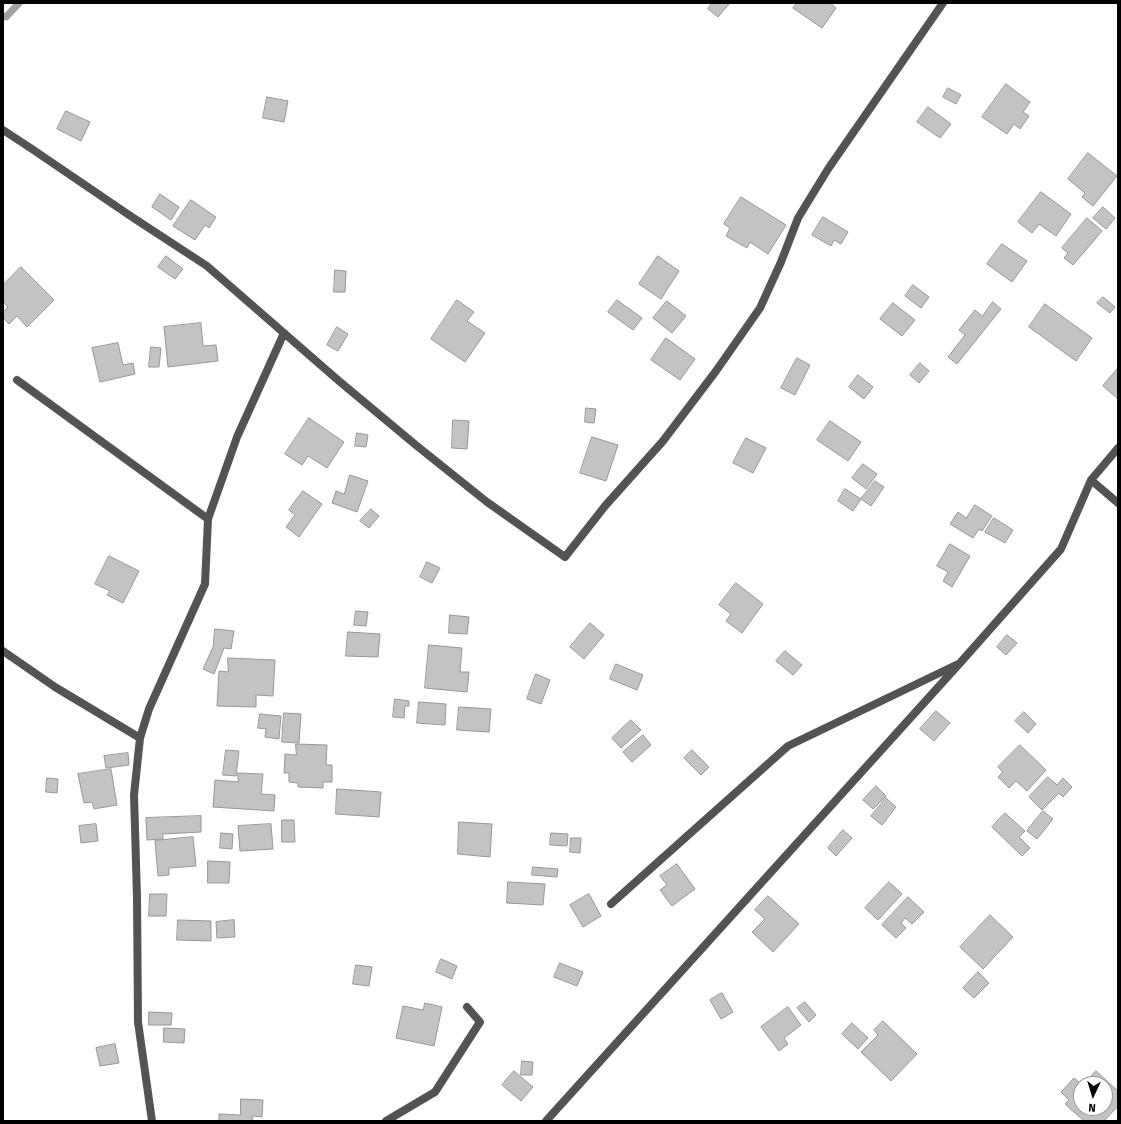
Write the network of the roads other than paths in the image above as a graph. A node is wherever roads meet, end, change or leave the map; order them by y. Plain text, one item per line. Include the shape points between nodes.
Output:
1 (943, 3) edge
2 (3, 130) edge
3 (284, 333) junction
4 (17, 380) dead end
5 (1118, 448) edge
6 (1091, 480) junction
7 (1118, 503) edge
8 (208, 519) junction
9 (3, 651) edge
10 (960, 663) junction
11 (140, 738) junction
12 (611, 904) dead end
13 (467, 1008) dead end
14 (152, 1121) edge
15 (386, 1121) edge
16 (546, 1121) edge

1 - 3 street via 828,169 798,218 760,308 663,441 605,506 565,557 487,502
2 - 3 street via 207,266
3 - 8 street via 237,437
4 - 8 street
5 - 6 street
6 - 7 street
6 - 10 street via 1060,549
8 - 11 street via 204,584 149,709
9 - 11 street via 55,688
10 - 12 street via 788,746
10 - 16 street
11 - 14 street via 134,795 138,1022
13 - 15 street via 480,1022 435,1092

